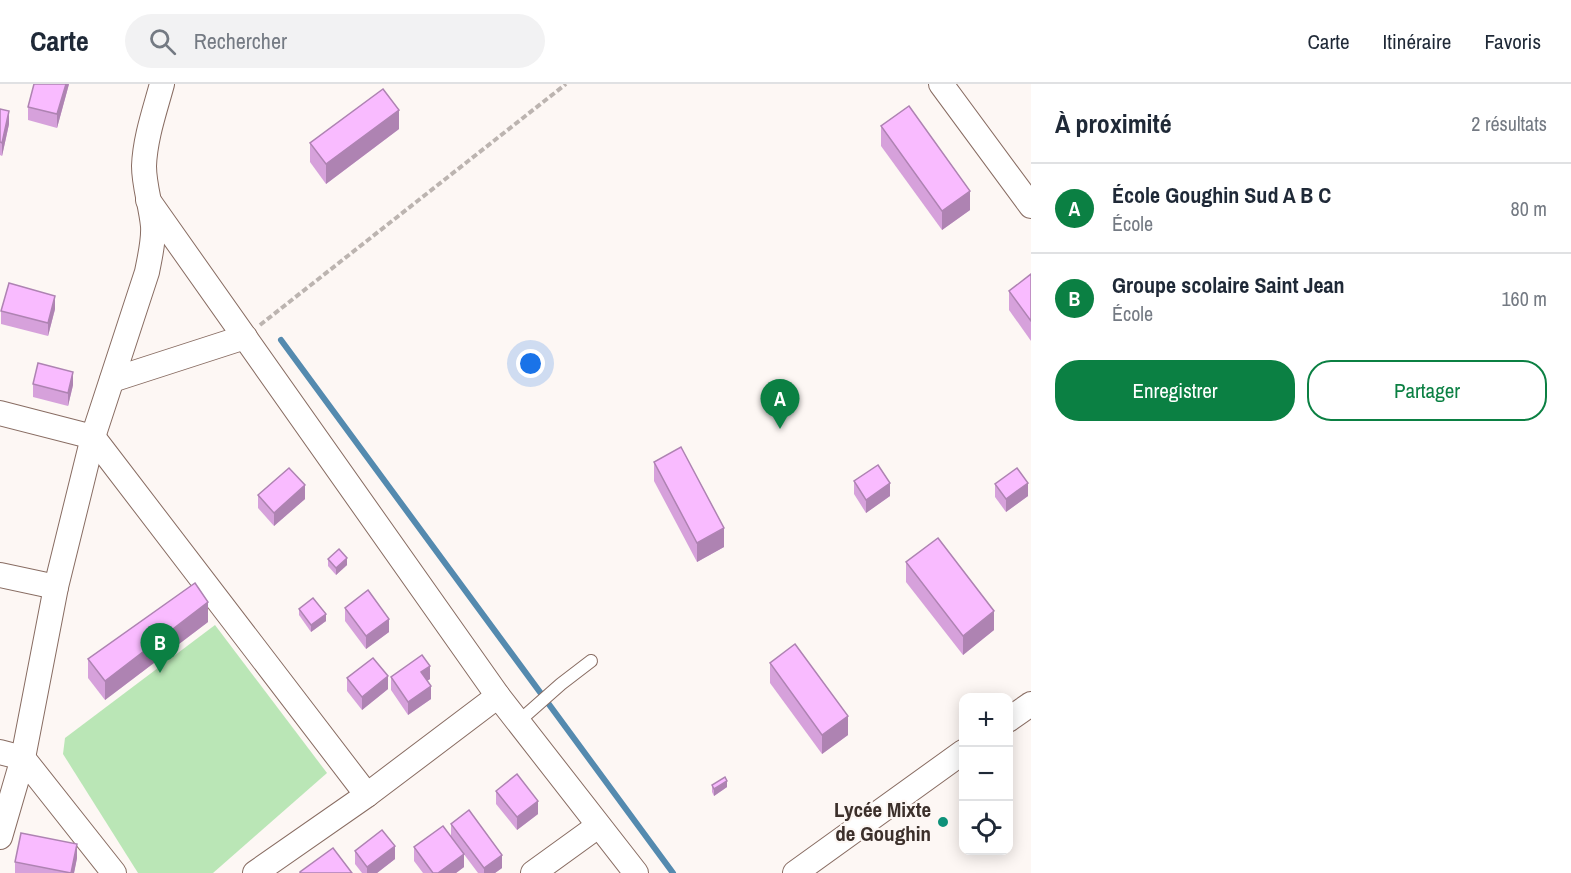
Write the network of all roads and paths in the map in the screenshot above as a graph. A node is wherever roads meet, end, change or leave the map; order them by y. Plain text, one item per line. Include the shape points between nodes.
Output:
1 (162, 84) edge
2 (566, 84) edge
3 (941, 84) edge
4 (148, 200) junction
5 (1031, 206) edge
6 (245, 337) junction
7 (112, 380) junction
8 (0, 413) edge
9 (93, 437) junction
10 (0, 574) edge
11 (56, 587) junction
12 (591, 661) dead end
13 (498, 696) junction
14 (1031, 704) edge
15 (524, 716) junction
16 (1013, 717) edge
17 (11, 755) edge
18 (959, 755) edge
19 (367, 795) junction
20 (598, 826) junction
21 (0, 837) edge
22 (114, 873) edge
23 (255, 873) edge
24 (533, 873) edge
25 (636, 873) edge
26 (795, 873) edge

1 - 4 street via 144,163
2 - 6 path
3 - 5 street
4 - 6 street
4 - 7 street via 153,234 147,272
6 - 7 street
6 - 13 street
7 - 9 street
8 - 9 street
9 - 11 street
9 - 19 street
10 - 11 street
11 - 17 street
12 - 15 lane
13 - 15 street
13 - 19 street
14 - 16 street
15 - 20 street
17 - 21 street
17 - 22 street
18 - 26 street
19 - 23 street
20 - 24 street
20 - 25 street

